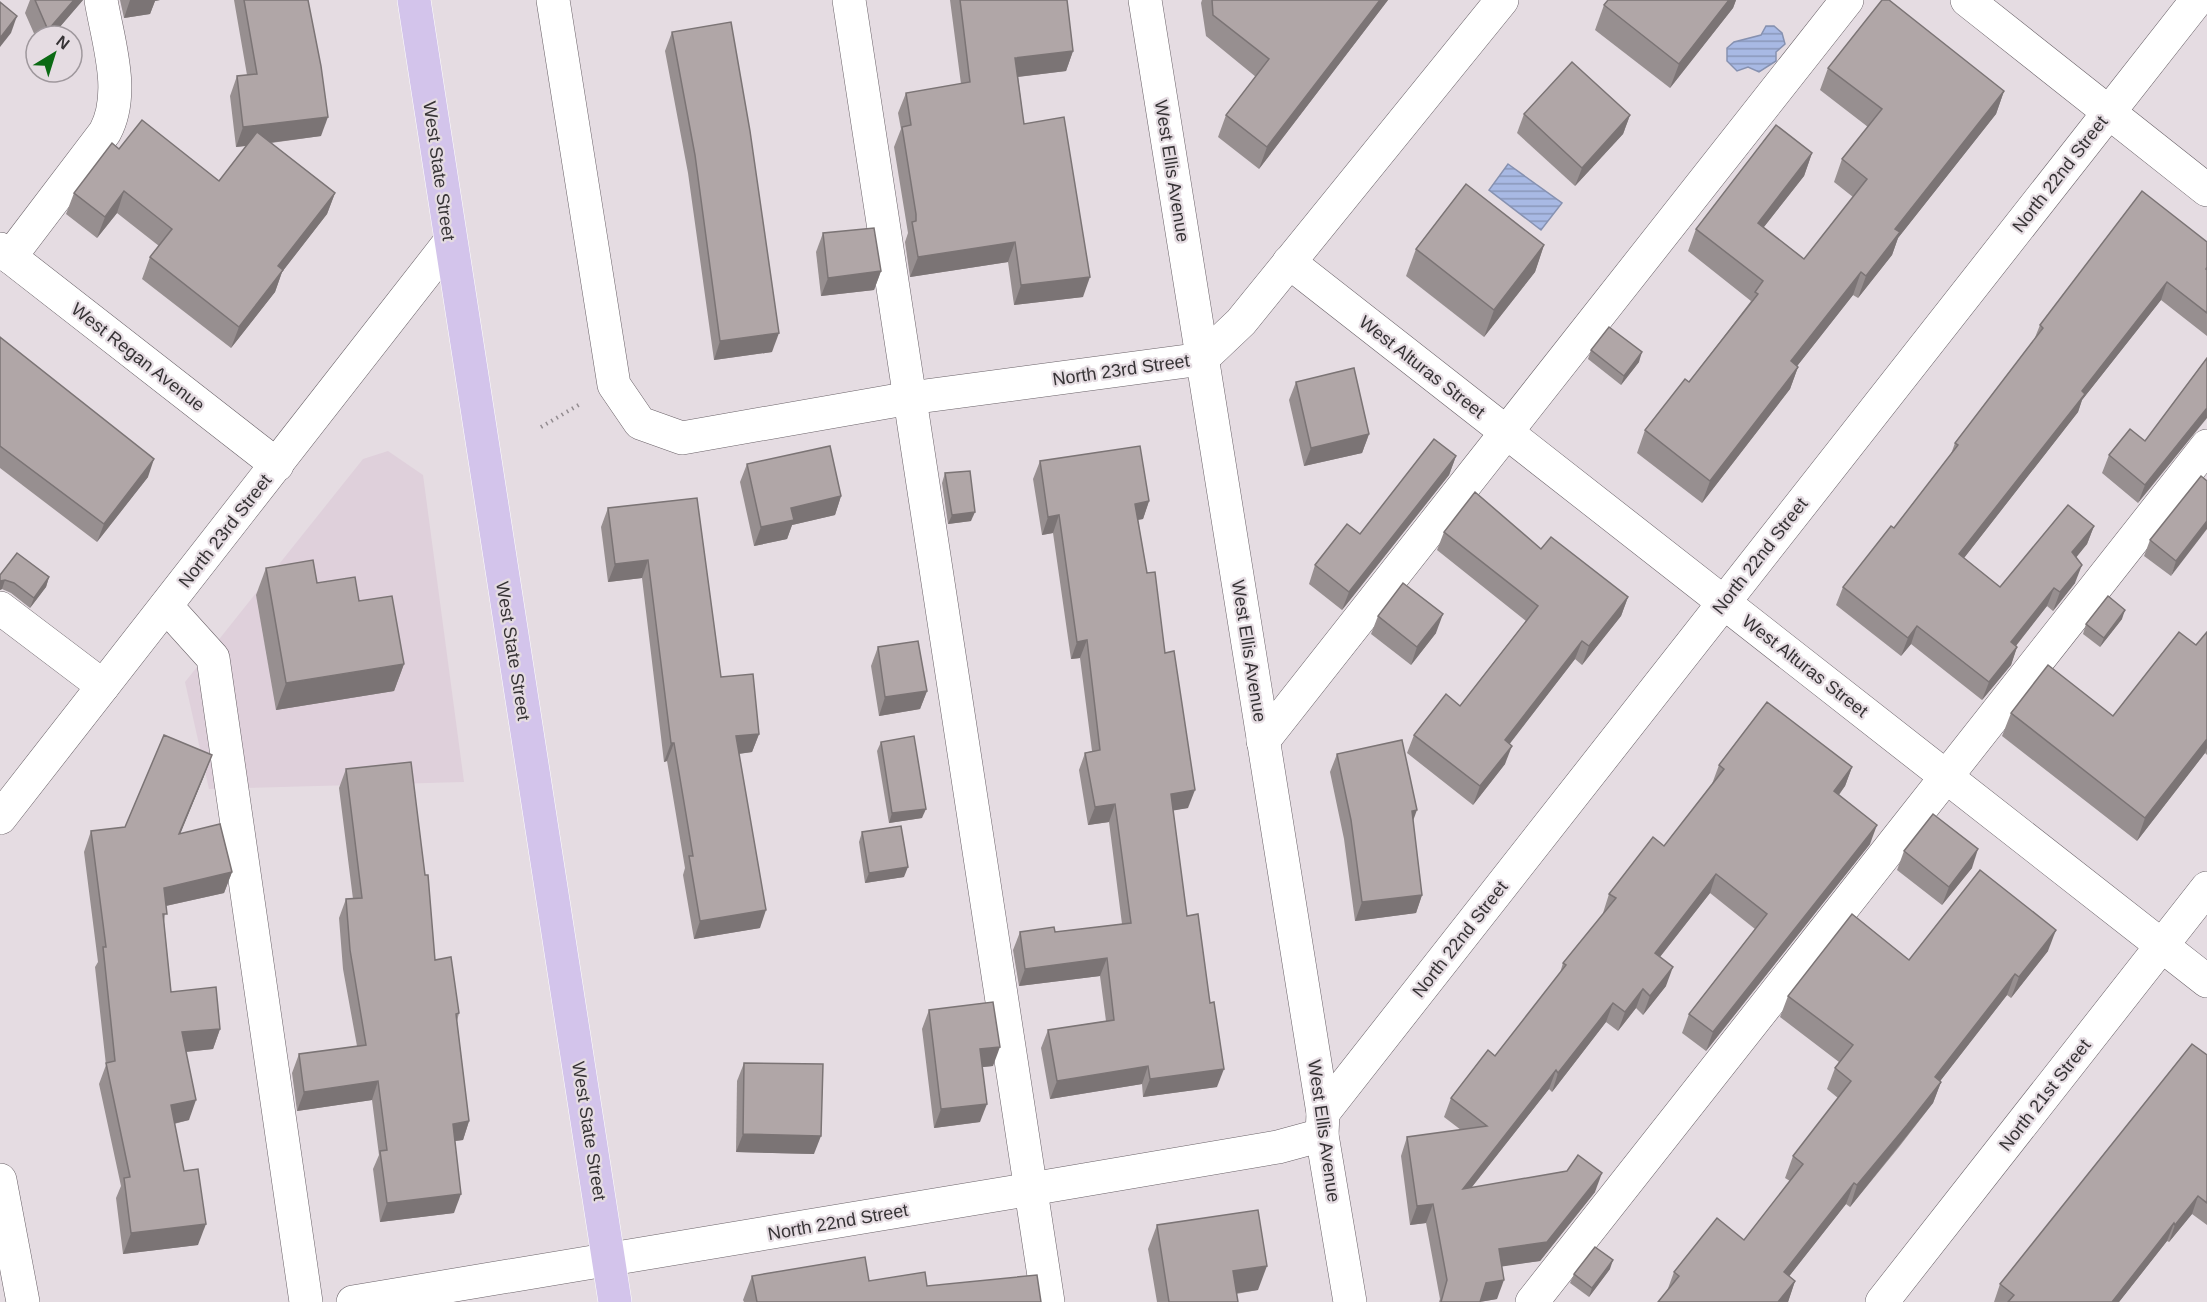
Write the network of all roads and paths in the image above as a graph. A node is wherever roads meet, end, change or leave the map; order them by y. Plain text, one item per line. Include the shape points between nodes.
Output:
1 (101, 0) edge
2 (414, 0) edge
3 (553, 0) edge
4 (849, 0) edge
5 (1145, 0) edge
6 (1502, 0) edge
7 (1846, 0) edge
8 (1967, 0) edge
9 (2197, 0) edge
10 (2109, 112) junction
11 (2207, 190) edge
12 (449, 243) junction
13 (5, 253) edge
14 (1289, 262) junction
15 (1202, 358) junction
16 (910, 398) junction
17 (593, 404) dead end
18 (540, 427) dead end
19 (1506, 433) junction
20 (2207, 446) edge
21 (277, 465) junction
22 (1724, 603) junction
23 (166, 606) junction
24 (0, 608) edge
25 (103, 686) junction
26 (1263, 741) junction
27 (1946, 777) junction
28 (0, 818) edge
29 (2207, 888) edge
30 (2161, 945) junction
31 (2207, 981) edge
32 (1322, 1124) junction
33 (0, 1180) edge
34 (1031, 1190) junction
35 (609, 1261) junction
36 (23, 1302) edge
37 (306, 1302) edge
38 (353, 1302) edge
39 (615, 1302) edge
40 (1048, 1302) edge
41 (1350, 1302) edge
42 (1532, 1302) edge
43 (1882, 1302) edge

1 - 13 street via 114,81 113,118
2 - 12 main road, West State Street
3 - 16 street, North 23rd Street via 614,385 633,412 682,438
4 - 16 street
5 - 15 street, West Ellis Avenue
6 - 14 street, North 23rd Street
7 - 19 street
8 - 10 street
9 - 10 street, North 22nd Street
10 - 11 street
10 - 22 street, North 22nd Street
12 - 21 street, North 23rd Street
12 - 35 main road, West State Street
13 - 21 street, West Regan Avenue
14 - 15 street, North 23rd Street via 1241,322
14 - 19 street, West Alturas Street
15 - 16 street, North 23rd Street
15 - 26 street, West Ellis Avenue
16 - 34 street
17 - 18 path via 582,403
19 - 22 street, West Alturas Street
19 - 26 street
20 - 27 street
21 - 23 street, North 23rd Street
22 - 27 street, West Alturas Street
22 - 32 street, North 22nd Street
23 - 25 street, North 23rd Street
23 - 37 street via 213,658
24 - 25 street
25 - 28 street, North 23rd Street
26 - 32 street, West Ellis Avenue
27 - 30 street, West Alturas Street
27 - 42 street
29 - 30 street, North 21st Street
30 - 31 street, West Alturas Street
30 - 43 street, North 21st Street
32 - 34 street, North 22nd Street via 1278,1147
32 - 41 street, West Ellis Avenue
33 - 36 street
34 - 35 street, North 22nd Street
34 - 40 street
35 - 38 street, North 22nd Street
35 - 39 main road, West State Street

